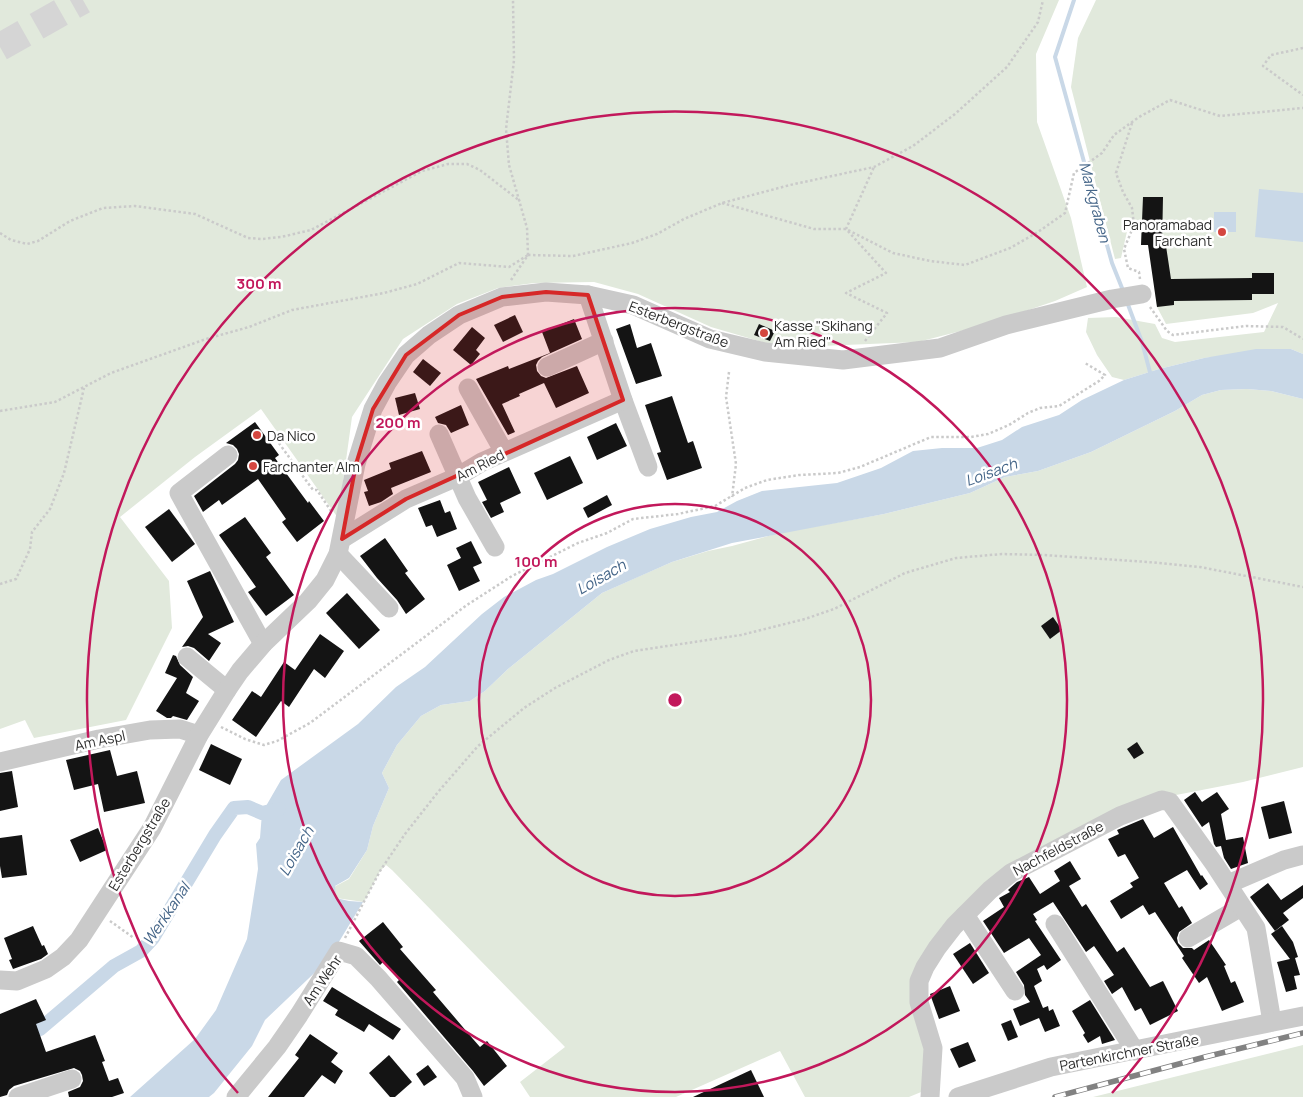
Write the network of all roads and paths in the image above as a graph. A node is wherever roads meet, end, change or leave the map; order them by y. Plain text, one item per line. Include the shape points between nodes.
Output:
1 (513, 0) edge
2 (1043, 0) edge
3 (1303, 48) edge
4 (1303, 95) edge
5 (1303, 108) edge
6 (1132, 123) junction
7 (874, 167) junction
8 (520, 201) junction
9 (722, 203) junction
10 (846, 228) junction
11 (0, 233) edge
12 (528, 255) junction
13 (1142, 294) junction
14 (588, 295) junction
15 (502, 297) junction
16 (1303, 339) edge
17 (604, 341) junction
18 (866, 357) junction
19 (1085, 363) dead end
20 (548, 367) dead end
21 (729, 372) dead end
22 (84, 388) junction
23 (468, 388) dead end
24 (623, 400) junction
25 (0, 411) edge
26 (272, 434) dead end
27 (438, 434) dead end
28 (504, 452) junction
29 (228, 455) dead end
30 (648, 467) dead end
31 (457, 477) junction
32 (732, 496) junction
33 (341, 540) junction
34 (495, 546) dead end
35 (0, 584) edge
36 (1303, 588) edge
37 (389, 608) dead end
38 (264, 644) junction
39 (187, 657) dead end
40 (227, 690) junction
41 (204, 728) junction
42 (0, 762) edge
43 (1303, 855) edge
44 (1228, 884) junction
45 (1241, 907) junction
46 (97, 911) junction
47 (965, 915) junction
48 (1055, 924) dead end
49 (134, 938) dead end
50 (1188, 938) dead end
51 (339, 951) junction
52 (0, 980) edge
53 (1015, 991) dead end
54 (1303, 1016) edge
55 (1272, 1022) junction
56 (1135, 1051) junction
57 (72, 1079) dead end
58 (18, 1097) edge
59 (236, 1097) edge
60 (474, 1097) edge
61 (930, 1097) edge
62 (958, 1097) edge

1 - 8 path via 514,60 506,129 509,165
2 - 7 path via 1038,22 1007,66 956,114 914,146
3 - 4 path via 1271,55 1263,66
5 - 6 path via 1220,116 1170,100
6 - 10 path via 1114,135 1102,153 1074,173 1065,212 1010,248 965,265 893,253
6 - 13 path via 1116,173 1132,208 1134,224 1124,249 1128,268 1139,272
7 - 9 path
7 - 10 path
8 - 11 path via 480,170 467,164 448,164 422,171 311,230 281,237 248,238 195,214 135,206 103,208 27,244
8 - 12 path via 527,228
9 - 10 path via 814,229
9 - 12 path via 632,243 573,256
10 - 18 path via 886,273 846,293 887,313 859,350
12 - 15 path
12 - 22 path via 509,267 458,263 416,284 292,310 111,373
13 - 16 path via 1173,335 1246,326 1283,327
13 - 18 street, Esterbergstraße via 1006,325 940,348
14 - 15 street, Esterbergstraße via 546,292
14 - 17 street
14 - 18 street, Esterbergstraße via 633,305 710,339 765,352 843,360
15 - 33 street, Esterbergstraße via 459,315 429,335 406,355 386,383 373,409 356,464
17 - 20 street
17 - 24 street
19 - 32 path via 1105,375 1060,406 1034,410 988,434 931,437 860,467 767,480
21 - 32 path via 726,397 736,464
22 - 25 path via 55,402
22 - 35 path via 64,473 50,509 32,532 30,549 16,578
23 - 28 street
24 - 28 street, Am Ried
24 - 30 street
26 - 33 path via 313,490 317,490
27 - 31 street
28 - 31 street, Am Ried
29 - 38 street via 179,493
31 - 33 street, Am Ried via 406,499
31 - 34 street
32 - 41 path via 715,506 633,519 512,576 467,605 310,723 277,741 264,745
33 - 37 street
33 - 38 street, Esterbergstraße via 325,580
36 - 51 path via 1174,564 1043,555 956,558 905,573 805,619 741,635 634,651 609,660 524,708 478,746 438,792 380,872
38 - 40 street, Esterbergstraße
39 - 40 street
40 - 41 street, Esterbergstraße
41 - 42 street, Am Aspl via 150,730
41 - 46 street, Esterbergstraße via 152,828
43 - 44 street
44 - 45 street, Nachfeldstraße
44 - 47 street, Nachfeldstraße via 1170,802 1162,800 1120,816 1010,873
45 - 50 street
45 - 55 street, Nachfeldstraße via 1256,928
46 - 49 path
46 - 52 street, Esterbergstraße via 80,940 46,969 17,981
47 - 53 street
47 - 61 street, Nachfeldstraße via 937,948 919,981 918,1002 933,1048
48 - 56 street
51 - 59 street, Am Wehr via 282,1039
51 - 60 street, Am Wehr via 356,956 378,978 466,1078
54 - 55 street, Partenkirchner Straße
55 - 56 street, Partenkirchner Straße
56 - 62 street, Partenkirchner Straße via 1051,1067
57 - 58 street

